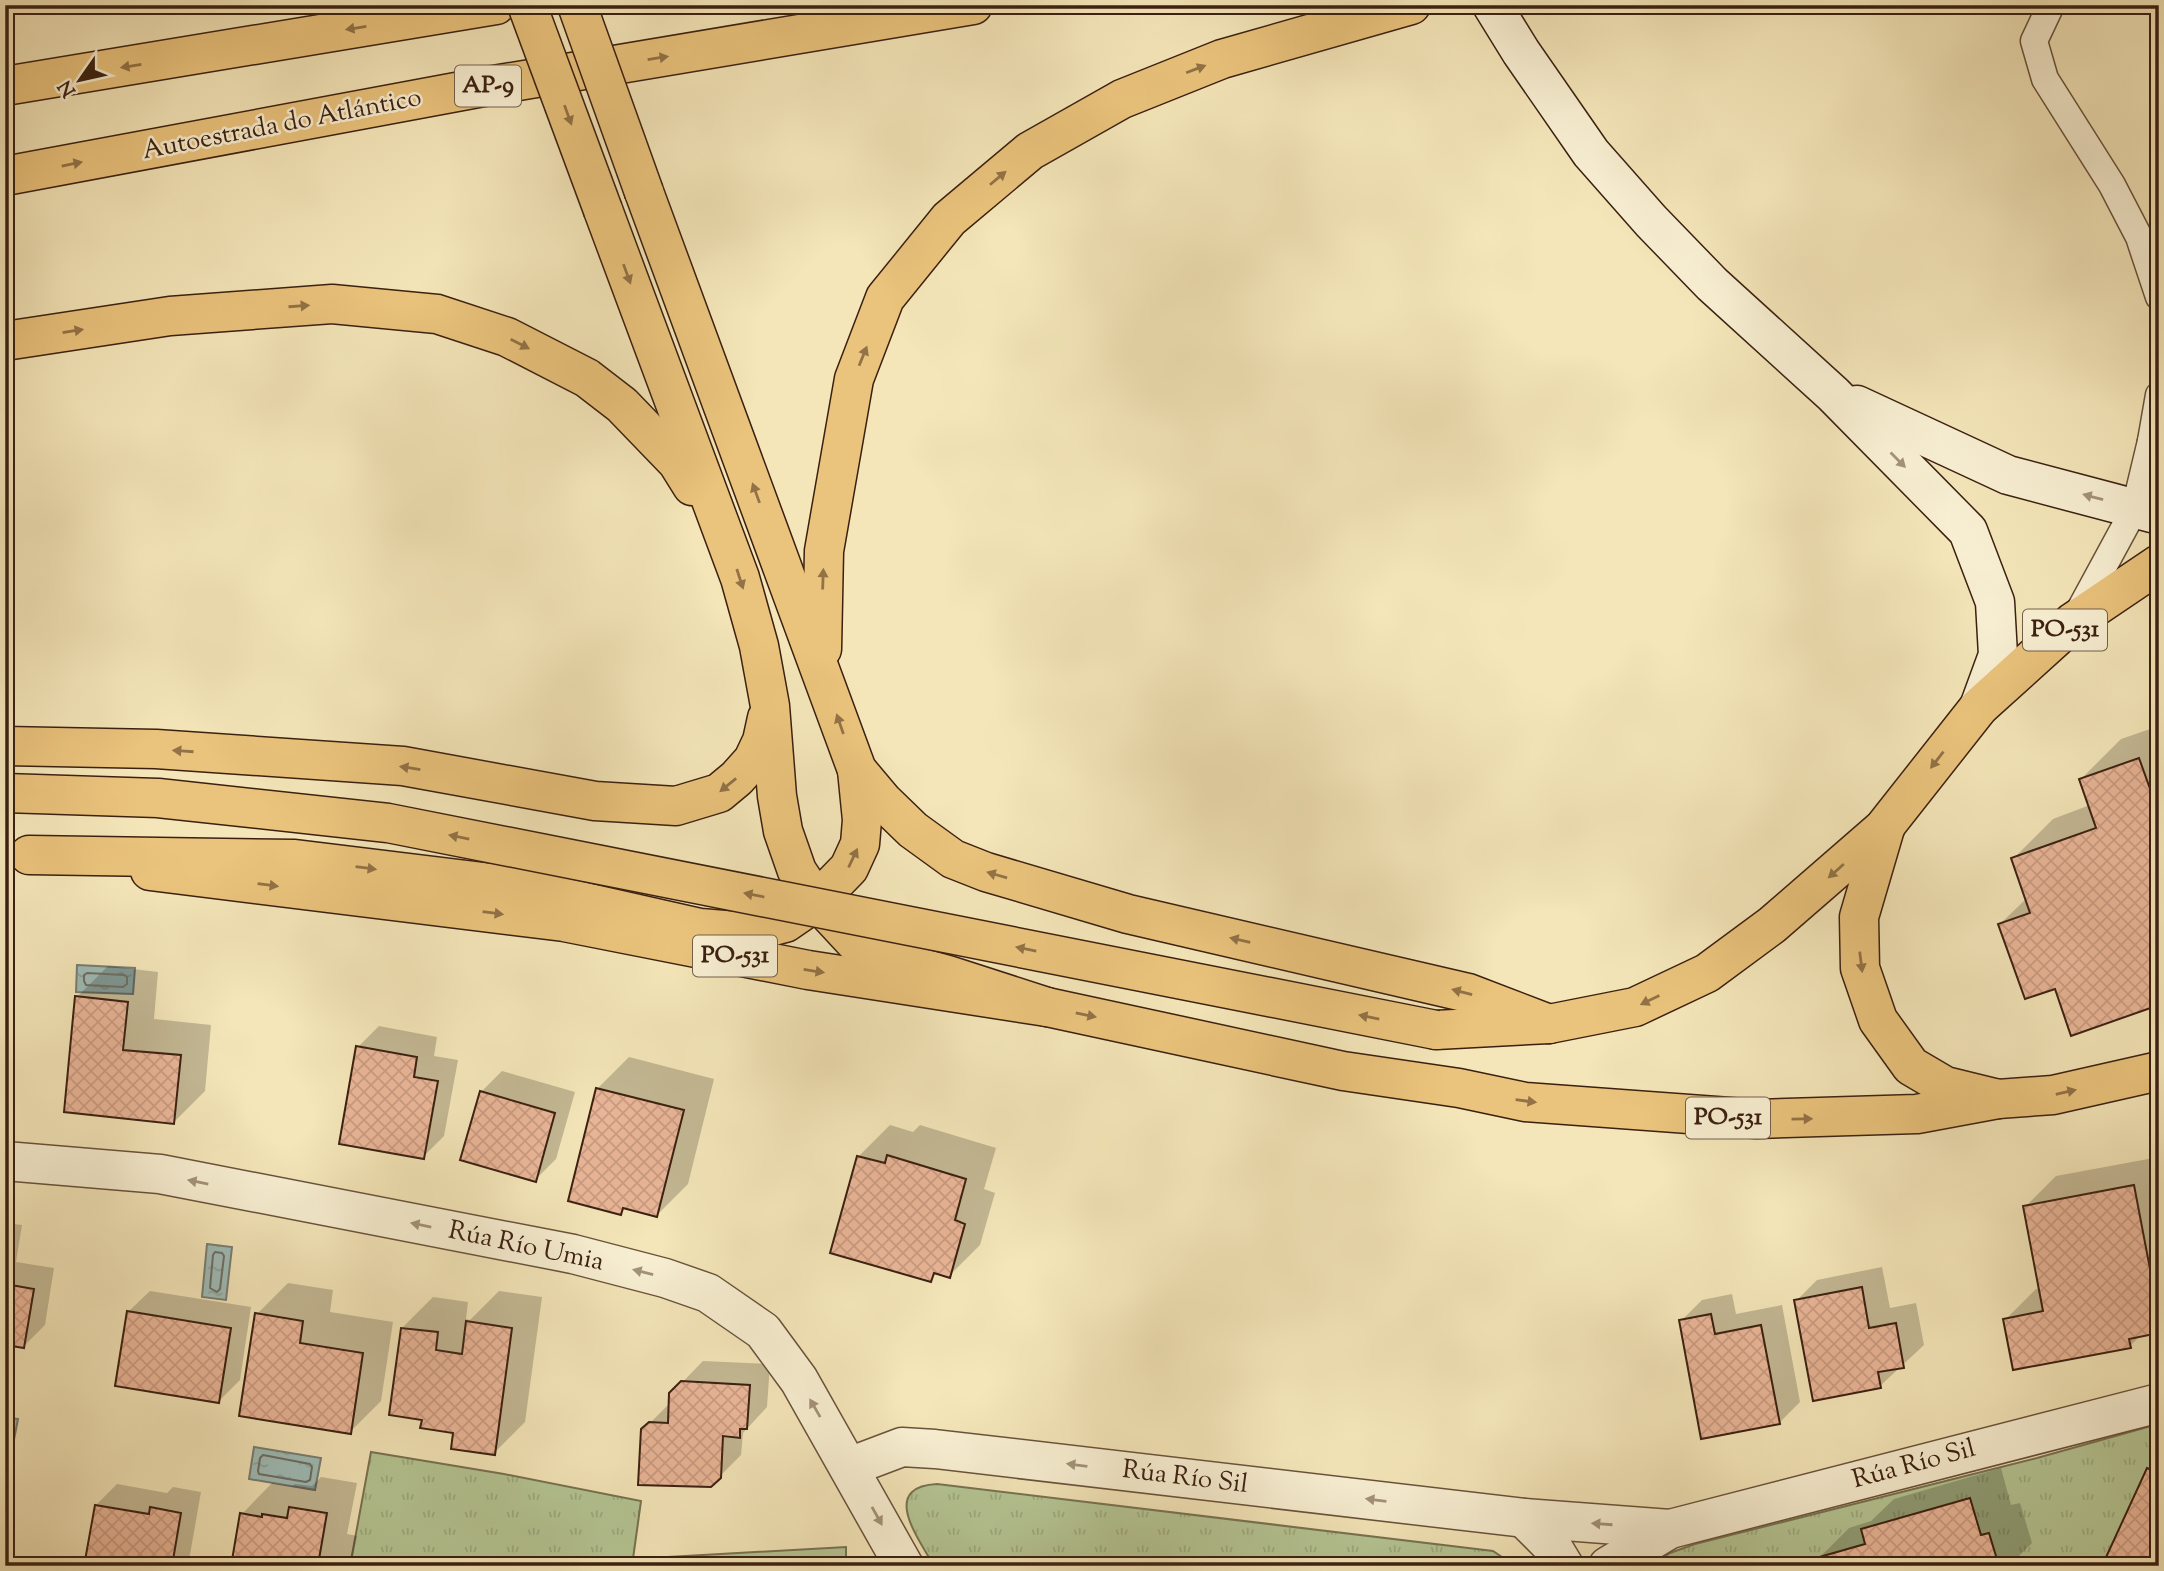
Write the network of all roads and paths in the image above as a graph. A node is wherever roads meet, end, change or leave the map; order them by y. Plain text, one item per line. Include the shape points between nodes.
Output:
1 (496, 5) edge
2 (527, 5) edge
3 (577, 5) edge
4 (973, 5) edge
5 (1411, 5) edge
6 (1492, 5) edge
7 (2051, 5) edge
8 (5, 86) edge
9 (5, 176) edge
10 (2159, 297) edge
11 (5, 341) edge
12 (1833, 394) junction
13 (2159, 395) edge
14 (2155, 435) edge
15 (2147, 512) edge
16 (725, 539) junction
17 (2159, 564) edge
18 (2073, 622) junction
19 (822, 672) junction
20 (770, 706) junction
21 (1979, 707) junction
22 (5, 746) edge
23 (857, 770) junction
24 (5, 793) edge
25 (1886, 825) junction
26 (17, 855) edge
27 (817, 901) junction
28 (1046, 1007) junction
29 (1549, 1024) junction
30 (2159, 1071) edge
31 (1998, 1099) junction
32 (5, 1161) edge
33 (2159, 1403) edge
34 (849, 1467) junction
35 (1524, 1518) junction
36 (1670, 1529) junction
37 (904, 1566) edge
38 (1564, 1566) edge
39 (1608, 1566) edge

1 -> 8 main road
2 -> 16 main road, bridge
19 -> 3 main road, bridge
9 -> 4 main road, Autoestrada do Atlántico / AP-9 via 495,85
19 -> 5 main road via 824,551 853,379 885,299 949,219 1030,151 1122,99 1222,59
6 - 12 street via 1591,153 1712,284
7 - 10 lane via 2034,41 2045,79 2112,185 2139,237
11 -> 16 main road via 170,316 332,304 437,314 508,337 587,378 622,405 677,462
15 -> 12 street via 2008,475
12 -> 21 street via 1968,530 1995,602 1998,655
13 - 14 lane
14 - 15 lane
15 - 18 lane
16 -> 20 main road via 759,646
17 - 18 main road, PO-531
18 - 21 main road, PO-531
23 -> 19 main road
20 -> 22 main road via 762,741 737,778 719,793 676,806 595,801 403,766 156,749
20 - 27 main road via 783,831 797,871
21 -> 25 main road, PO-531
27 -> 23 main road via 849,868 860,844
29 -> 23 main road via 1468,993 1128,914 986,872 953,859 913,830
29 -> 24 main road, PO-531, bridge via 1436,1030 388,823 158,798
25 -> 29 main road, PO-531 via 1772,925 1707,972 1635,1007
25 -> 31 main road via 1859,917 1860,968 1878,1020 1911,1066 1945,1086
26 -> 27 main road via 295,859 514,886 700,928 736,931 785,923
26 -> 28 main road, PO-531 via 564,922 808,971
27 - 28 main road via 856,942 889,959
28 -> 31 main road, PO-531 via 1343,1071 1525,1102 1757,1119 1917,1114
31 -> 30 main road, PO-531 via 2053,1095
34 -> 32 street, Rúa Río Umia via 799,1380 763,1331 708,1293 573,1254 160,1174
33 - 36 street, Rúa Río Sil
35 -> 34 street, Rúa Río Sil via 935,1449 902,1447
34 -> 37 street, Rúa Río Umia
36 -> 35 street, Rúa Río Sil
35 - 38 street via 1552,1546
36 - 39 street, Rúa Río Sil

